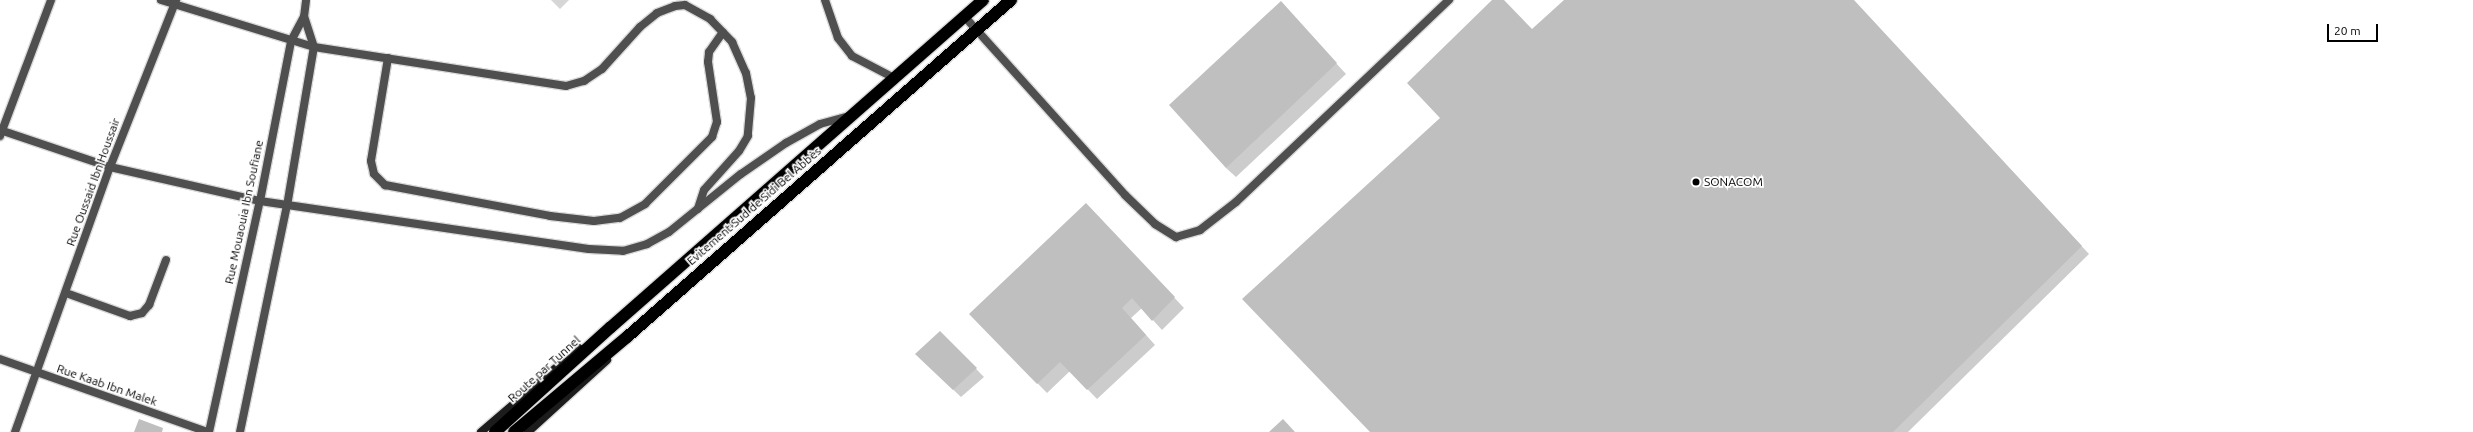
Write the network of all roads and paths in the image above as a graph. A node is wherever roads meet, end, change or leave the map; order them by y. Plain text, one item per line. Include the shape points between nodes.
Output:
1 (51, 0) edge
2 (161, 0) edge
3 (306, 0) edge
4 (825, 0) edge
5 (982, 0) edge
6 (1011, 0) edge
7 (1449, 0) edge
8 (175, 2) edge
9 (964, 16) junction
10 (304, 17) junction
11 (977, 31) junction
12 (723, 32) junction
13 (291, 41) junction
14 (314, 47) junction
15 (388, 58) junction
16 (894, 78) junction
17 (879, 91) junction
18 (866, 103) junction
19 (892, 104) junction
20 (852, 115) junction
21 (878, 117) junction
22 (1, 132) edge
23 (110, 167) junction
24 (260, 201) junction
25 (287, 206) junction
26 (698, 209) junction
27 (166, 260) dead end
28 (66, 293) junction
29 (611, 327) junction
30 (626, 337) junction
31 (0, 359) edge
32 (37, 374) junction
33 (15, 432) edge
34 (208, 432) edge
35 (240, 432) edge
36 (481, 432) edge
37 (496, 432) edge
38 (514, 432) edge
39 (528, 432) edge

1 - 22 street
2 - 8 street
3 - 10 street, Rue Mouaouia Ibn Soufiane
4 - 16 street via 838,38 852,56
5 - 9 highway, Evitement Sud de Sidi Bel Abbès
6 - 11 highway, Evitement Sud de Sidi Bel Abbès
7 - 11 street via 1236,202 1200,230 1176,237 1155,224 1125,195
8 - 13 street
8 - 23 street, Rue Oussaid Ibn Houssair
9 - 11 street
9 - 16 highway, Evitement Sud de Sidi Bel Abbès
10 - 13 street, Rue Mouaouia Ibn Soufiane
10 - 14 street
11 - 19 highway, Evitement Sud de Sidi Bel Abbès
12 - 15 street via 696,10 685,5 675,6 657,13 640,27 595,75 566,86
12 - 15 street via 709,52 708,62 717,122 712,137 644,204 620,218 594,221 542,215 385,185 374,174 371,161
12 - 26 street via 732,42 746,73 751,98 751,121 748,136 739,152 704,190
13 - 14 street
13 - 24 street, Rue Mouaouia Ibn Soufiane
14 - 15 street
14 - 25 street
16 - 17 highway, Evitement Sud de Sidi Bel Abbès
17 - 18 highway, Evitement Sud de Sidi Bel Abbès
17 - 19 highway
18 - 20 highway, Evitement Sud de Sidi Bel Abbès
18 - 21 highway via 870,112
19 - 21 highway, Evitement Sud de Sidi Bel Abbès
20 - 26 street via 820,124 786,143 741,174
20 - 29 highway, Evitement Sud de Sidi Bel Abbès
21 - 30 highway, Evitement Sud de Sidi Bel Abbès
22 - 23 street
23 - 24 street
23 - 28 street, Rue Oussaid Ibn Houssair
24 - 25 street
24 - 34 street, Rue Mouaouia Ibn Soufiane
25 - 26 street via 589,249 623,251 647,244 669,232
25 - 35 street
27 - 28 street via 149,304 142,313 130,316
28 - 32 street, Rue Oussaid Ibn Houssair
29 - 36 main road via 586,343
29 - 37 highway, Route par Tunnel
30 - 38 highway, Evitement Sud de Sidi Bel Abbès
30 - 39 main road via 600,368
31 - 32 street, Rue Kaab Ibn Malek
32 - 33 street, Rue Oussaid Ibn Houssair
32 - 34 street, Rue Kaab Ibn Malek

